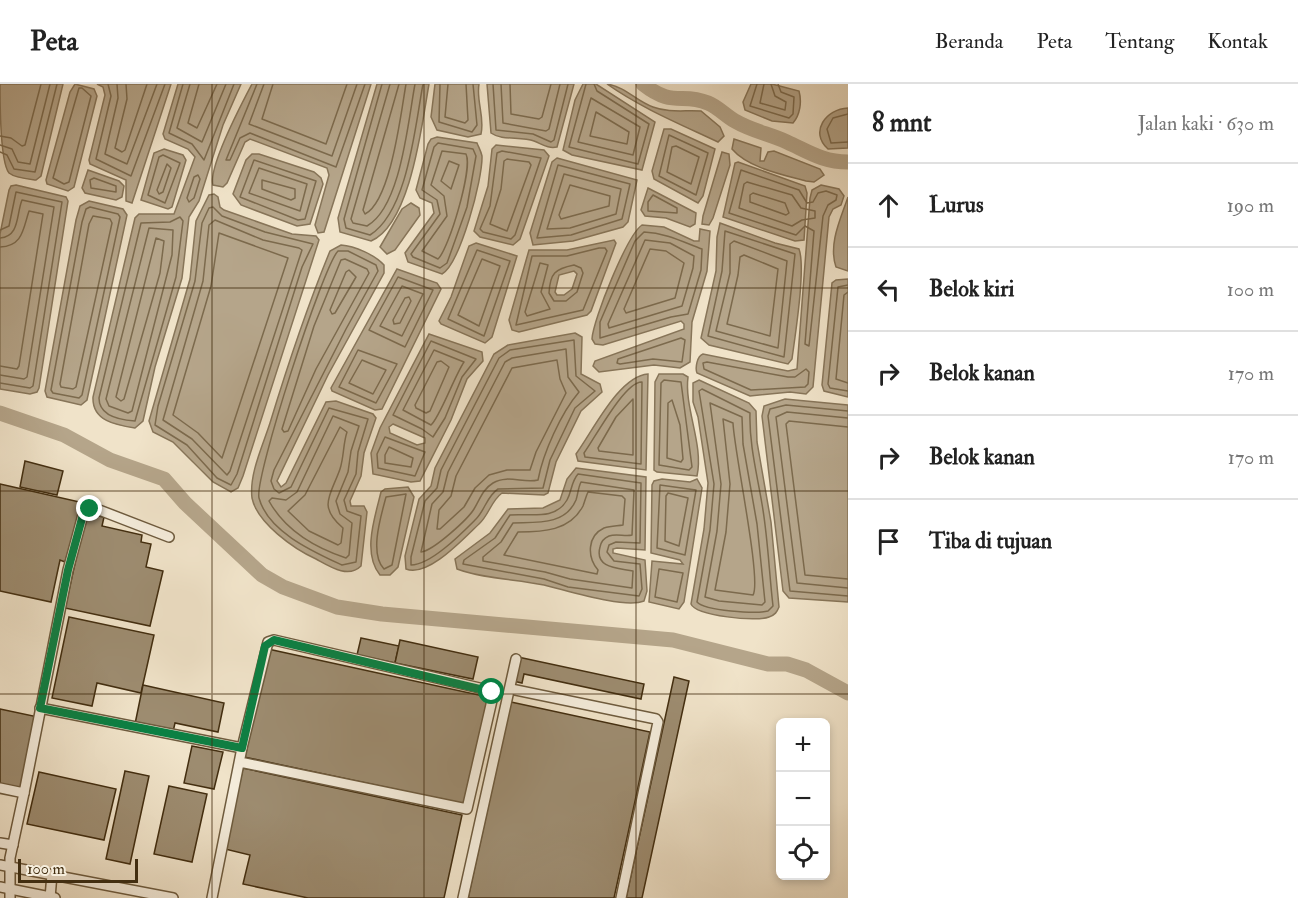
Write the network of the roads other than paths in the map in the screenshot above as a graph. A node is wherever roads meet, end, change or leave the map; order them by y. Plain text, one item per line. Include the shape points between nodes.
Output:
1 (169, 537) dead end
2 (516, 659) dead end
3 (511, 689) junction
4 (40, 708) junction
5 (242, 748) junction
6 (240, 762) junction
7 (0, 789) edge
8 (24, 793) junction
9 (0, 843) edge
10 (13, 845) junction
11 (5, 866) edge
12 (52, 874) junction
13 (0, 886) edge
14 (11, 893) edge
15 (52, 898) edge
16 (172, 898) edge
17 (212, 898) edge
18 (463, 898) edge
19 (621, 898) edge

1 - 4 street via 94,508 84,511
2 - 3 street
3 - 18 street
3 - 19 street via 658,722
4 - 5 street
4 - 8 street
5 - 6 street
5 - 6 street via 265,646 274,640 488,690 493,696 467,809
6 - 17 street
7 - 8 street
8 - 10 street
9 - 10 street
10 - 11 street
11 - 12 street
11 - 14 street
12 - 15 street
12 - 16 street
13 - 14 street
14 - 15 street

